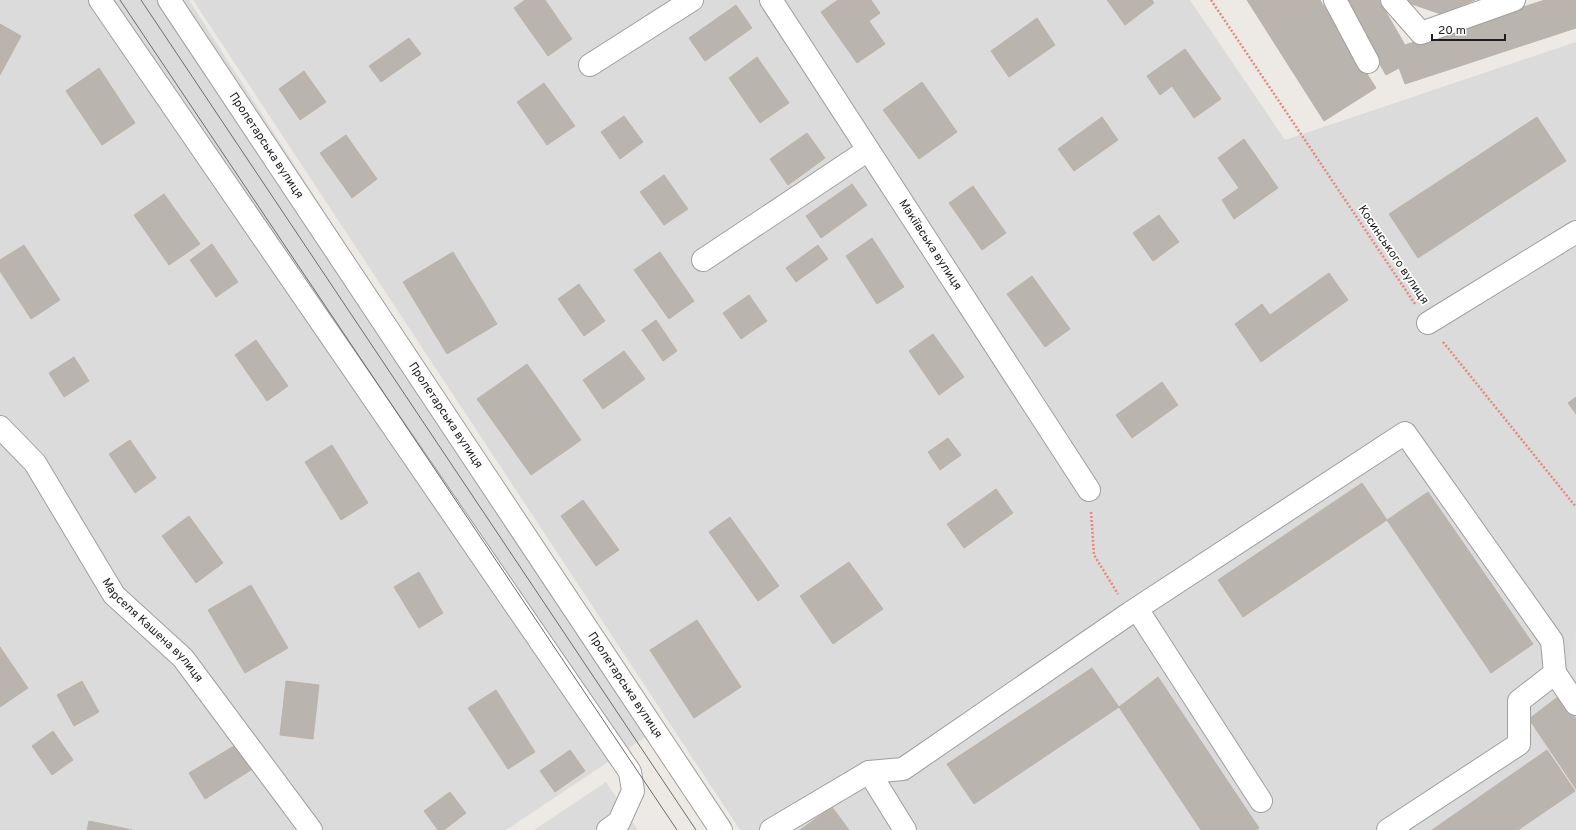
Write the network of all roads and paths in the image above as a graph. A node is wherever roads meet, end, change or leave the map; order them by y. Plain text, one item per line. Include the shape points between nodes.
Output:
1 (100, 0) edge
2 (169, 0) edge
3 (692, 0) edge
4 (771, 0) edge
5 (1212, 0) edge
6 (1335, 0) edge
7 (1392, 0) edge
8 (1514, 0) edge
9 (1368, 62) dead end
10 (590, 65) dead end
11 (868, 150) junction
12 (1576, 232) edge
13 (703, 260) dead end
14 (1428, 323) junction
15 (0, 427) edge
16 (1089, 490) joint
17 (1576, 507) edge
18 (1133, 611) junction
19 (1555, 673) junction
20 (1576, 704) edge
21 (869, 772) junction
22 (1261, 801) dead end
23 (311, 830) edge
24 (608, 830) edge
25 (721, 830) edge
26 (771, 830) edge
27 (905, 830) edge
28 (1388, 830) edge

1 - 24 street via 630,772 633,791 619,822
2 - 25 street, Пролетарська вулиця
3 - 10 street
4 - 11 street, Макіївська вулиця
5 - 14 path, Косинського вулиця
6 - 9 street
7 - 8 street via 1421,33
11 - 13 street
11 - 16 street, Макіївська вулиця
12 - 14 street
14 - 17 path, Косинського вулиця
15 - 23 street, Марселя Кашена вулиця via 35,463 114,595 183,658
16 - 18 path via 1094,555
18 - 19 street via 1405,433 1552,641
18 - 21 street via 903,769
18 - 22 street
19 - 20 street
19 - 28 street via 1519,701 1519,744
21 - 26 street
21 - 27 street

